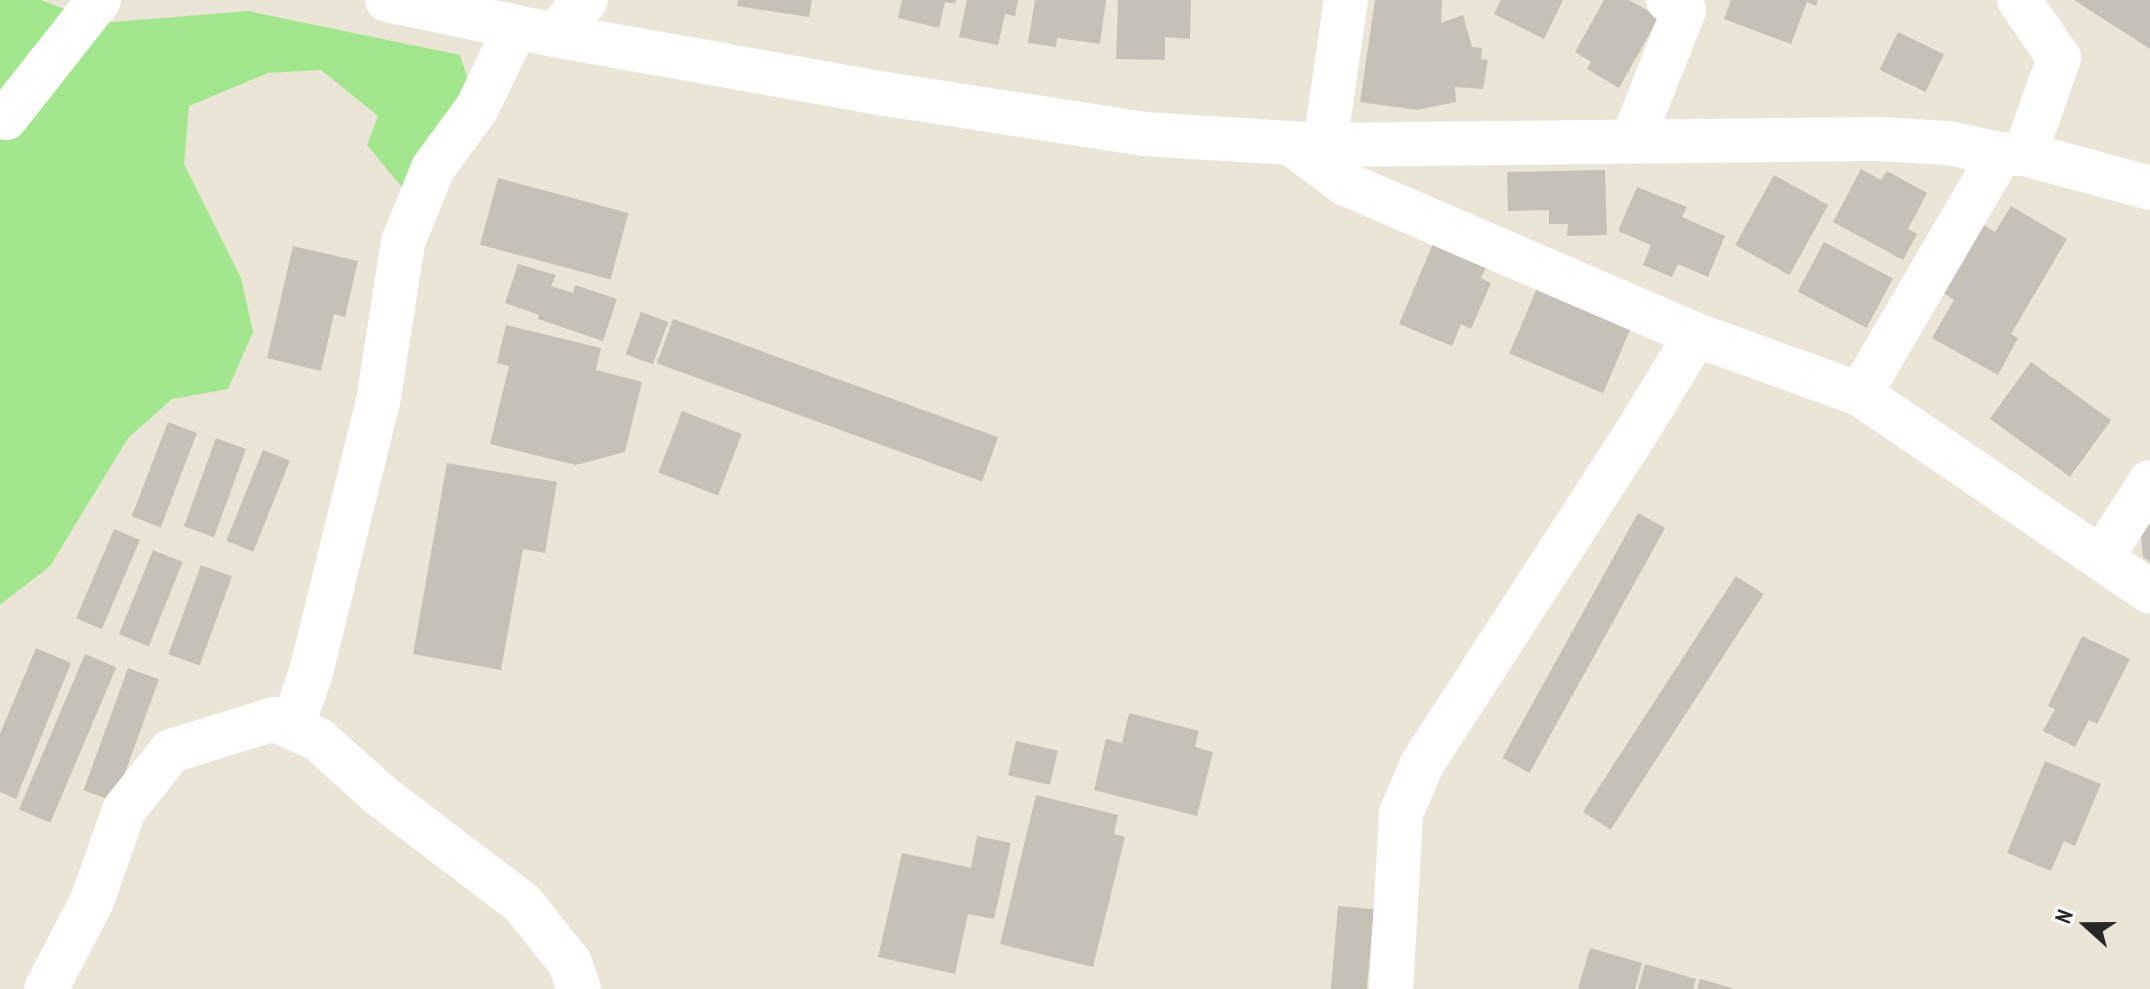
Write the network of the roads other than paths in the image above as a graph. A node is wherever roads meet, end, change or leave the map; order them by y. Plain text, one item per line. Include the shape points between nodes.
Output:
1 (99, 0) edge
2 (387, 0) edge
3 (586, 0) edge
4 (1346, 0) edge
5 (1668, 0) edge
6 (2019, 0) edge
7 (535, 31) junction
8 (6, 118) dead end
9 (1632, 141) junction
10 (1308, 144) junction
11 (2013, 154) junction
12 (2150, 188) edge
13 (1696, 335) junction
14 (1860, 394) junction
15 (2150, 482) edge
16 (2102, 557) junction
17 (2150, 592) edge
18 (292, 727) junction
19 (46, 989) edge
20 (579, 989) edge
21 (1391, 989) edge

1 - 8 street
2 - 7 street
3 - 7 street
4 - 10 street
5 - 9 street via 1684,10
6 - 11 street via 2059,58
7 - 10 street via 1023,117 1143,134
7 - 18 street via 433,168 403,242 378,402 311,672
9 - 10 street
9 - 11 street via 1879,139
10 - 13 street via 1346,184
11 - 12 street
11 - 14 street
13 - 14 street
13 - 21 street via 1422,764 1401,813
14 - 16 street
15 - 16 street
16 - 17 street
18 - 19 street via 274,719 171,751 124,810 92,901
18 - 20 street via 319,740 380,795 523,904 570,963

